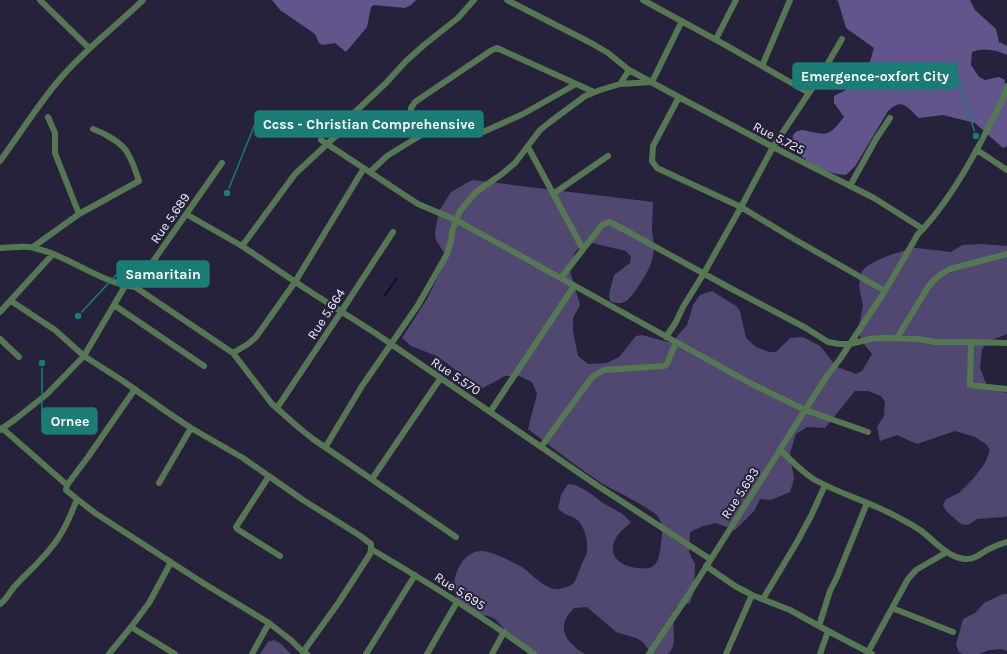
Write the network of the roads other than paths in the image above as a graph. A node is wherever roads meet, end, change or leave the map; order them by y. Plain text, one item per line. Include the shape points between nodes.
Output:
1 (40, 0) edge
2 (143, 0) edge
3 (474, 0) edge
4 (507, 0) edge
5 (643, 0) edge
6 (736, 0) edge
7 (790, 0) edge
8 (682, 21) junction
9 (716, 39) junction
10 (842, 39) dead end
11 (89, 48) junction
12 (762, 66) junction
13 (629, 70) junction
14 (652, 82) junction
15 (576, 84) junction
16 (620, 84) junction
17 (1007, 86) edge
18 (594, 92) junction
19 (809, 93) junction
20 (679, 97) junction
21 (48, 117) dead end
22 (890, 118) dead end
23 (92, 128) dead end
24 (421, 134) junction
25 (321, 140) dead end
26 (327, 144) junction
27 (528, 147) junction
28 (773, 147) junction
29 (977, 150) junction
30 (608, 156) dead end
31 (0, 161) edge
32 (222, 163) dead end
33 (364, 168) junction
34 (1007, 170) edge
35 (370, 172) junction
36 (850, 186) junction
37 (553, 194) junction
38 (741, 207) junction
39 (79, 214) junction
40 (186, 214) junction
41 (456, 220) junction
42 (923, 229) junction
43 (393, 232) dead end
44 (242, 246) junction
45 (33, 247) junction
46 (0, 248) edge
47 (583, 249) junction
48 (53, 254) junction
49 (1007, 254) edge
50 (704, 274) junction
51 (561, 278) junction
52 (296, 282) junction
53 (125, 286) junction
54 (574, 286) junction
55 (135, 287) junction
56 (885, 291) junction
57 (11, 301) junction
58 (114, 305) junction
59 (0, 312) edge
60 (341, 312) junction
61 (666, 337) junction
62 (897, 338) junction
63 (0, 339) edge
64 (676, 342) junction
65 (971, 342) junction
66 (1007, 343) edge
67 (850, 344) junction
68 (391, 345) junction
69 (233, 353) junction
70 (84, 356) junction
71 (19, 357) dead end
72 (204, 366) dead end
73 (440, 379) junction
74 (135, 389) junction
75 (1007, 389) edge
76 (277, 408) junction
77 (805, 410) junction
78 (490, 412) junction
79 (191, 428) junction
80 (1, 429) edge
81 (868, 432) dead end
82 (326, 446) junction
83 (541, 447) junction
84 (780, 450) junction
85 (269, 476) junction
86 (372, 479) junction
87 (159, 483) dead end
88 (67, 485) junction
89 (825, 485) junction
90 (77, 500) junction
91 (867, 503) junction
92 (456, 537) dead end
93 (1007, 542) edge
94 (371, 549) junction
95 (947, 552) junction
96 (280, 556) dead end
97 (710, 559) junction
98 (171, 562) junction
99 (706, 566) junction
100 (415, 575) junction
101 (752, 596) junction
102 (762, 599) junction
103 (457, 602) junction
104 (0, 604) edge
105 (892, 608) junction
106 (269, 623) junction
107 (819, 626) junction
108 (131, 627) junction
109 (828, 631) junction
110 (504, 632) junction
111 (953, 632) dead end
112 (305, 653) edge
113 (870, 653) edge
114 (110, 654) edge
115 (174, 654) edge
116 (252, 654) edge
117 (366, 654) edge
118 (427, 654) edge
119 (492, 654) edge
120 (534, 654) edge
121 (649, 654) edge
122 (726, 654) edge
123 (820, 654) edge

1 - 11 street
2 - 11 street
3 - 26 street via 458,18 406,61
4 - 13 street, Rue 5.725 via 593,44
5 - 8 street
6 - 9 street
7 - 12 street
8 - 9 street
8 - 14 street
9 - 12 street
10 - 19 street
11 - 31 street via 37,108
12 - 19 street
13 - 14 street, Rue 5.725
13 - 16 street
14 - 16 street
14 - 20 street, Rue 5.725
15 - 18 street
15 - 24 street via 523,114 483,132 451,129
15 - 24 street via 497,48 415,102 411,113
16 - 18 street
17 - 29 street
18 - 27 street via 540,130
19 - 28 street
20 - 28 street, Rue 5.725
20 - 38 street via 653,146 652,161 658,168
21 - 39 street via 54,133 56,152
22 - 36 street
23 - 39 street via 122,146 128,153 139,181
24 - 35 street via 387,156
25 - 26 street
26 - 33 street
26 - 44 street via 295,174
27 - 37 street
27 - 41 street via 515,163 476,192
28 - 36 street, Rue 5.725
28 - 38 street
29 - 34 street
29 - 42 street via 959,182
30 - 37 street
32 - 40 street, Rue 5.689
33 - 35 street
33 - 52 street
35 - 41 street via 418,204
36 - 42 street, Rue 5.725
37 - 47 street
38 - 50 street
38 - 56 street
39 - 45 street
40 - 44 street, Rue 5.570
40 - 55 street, Rue 5.689
41 - 51 street
41 - 68 street via 447,254 418,306
42 - 56 street
43 - 60 street, Rue 5.664
44 - 52 street, Rue 5.570
45 - 46 street
45 - 48 street
47 - 50 street via 602,224 609,222
47 - 51 street
48 - 53 street
48 - 57 street
49 - 62 street via 950,269 941,274 928,287
50 - 61 street
50 - 67 street via 828,342
51 - 54 street
52 - 60 street, Rue 5.570
52 - 69 street via 256,337
53 - 55 street
53 - 58 street
54 - 61 street
54 - 78 street
55 - 69 street
56 - 67 street
57 - 59 street
57 - 70 street via 54,330
58 - 70 street
58 - 72 street
60 - 68 street, Rue 5.570
60 - 76 street, Rue 5.664
61 - 64 street
62 - 65 street
62 - 67 street via 870,339
63 - 71 street
64 - 77 street
64 - 83 street via 664,366 604,370 592,377
65 - 66 street
65 - 75 street via 970,385
67 - 77 street, Rue 5.693
68 - 73 street, Rue 5.570
68 - 82 street via 362,386
69 - 76 street
70 - 74 street
70 - 80 street via 47,394
73 - 78 street, Rue 5.570
73 - 86 street
74 - 79 street
74 - 88 street
76 - 82 street via 313,439
77 - 81 street
77 - 84 street, Rue 5.693
78 - 83 street, Rue 5.570
79 - 85 street
79 - 87 street
80 - 88 street
82 - 86 street
83 - 97 street, Rue 5.570
84 - 89 street via 803,471
84 - 97 street, Rue 5.693
85 - 94 street, Rue 5.695 via 359,535 371,544
85 - 96 street via 236,527
86 - 92 street
88 - 90 street via 66,490
89 - 91 street
89 - 102 street via 797,542
90 - 98 street
90 - 104 street via 57,540
91 - 95 street via 920,530
91 - 107 street via 830,591
93 - 95 street via 968,560
94 - 100 street, Rue 5.695
94 - 112 street
95 - 105 street via 916,570
97 - 99 street, Rue 5.693
98 - 106 street
98 - 108 street via 149,602
99 - 101 street
99 - 121 street, Rue 5.693
100 - 103 street, Rue 5.695
100 - 117 street
101 - 102 street
101 - 122 street
102 - 107 street via 790,610
103 - 110 street, Rue 5.695
103 - 118 street
105 - 111 street
105 - 113 street
106 - 112 street
106 - 116 street
107 - 109 street
108 - 114 street
108 - 115 street
109 - 113 street
109 - 123 street
110 - 119 street
110 - 120 street, Rue 5.695

